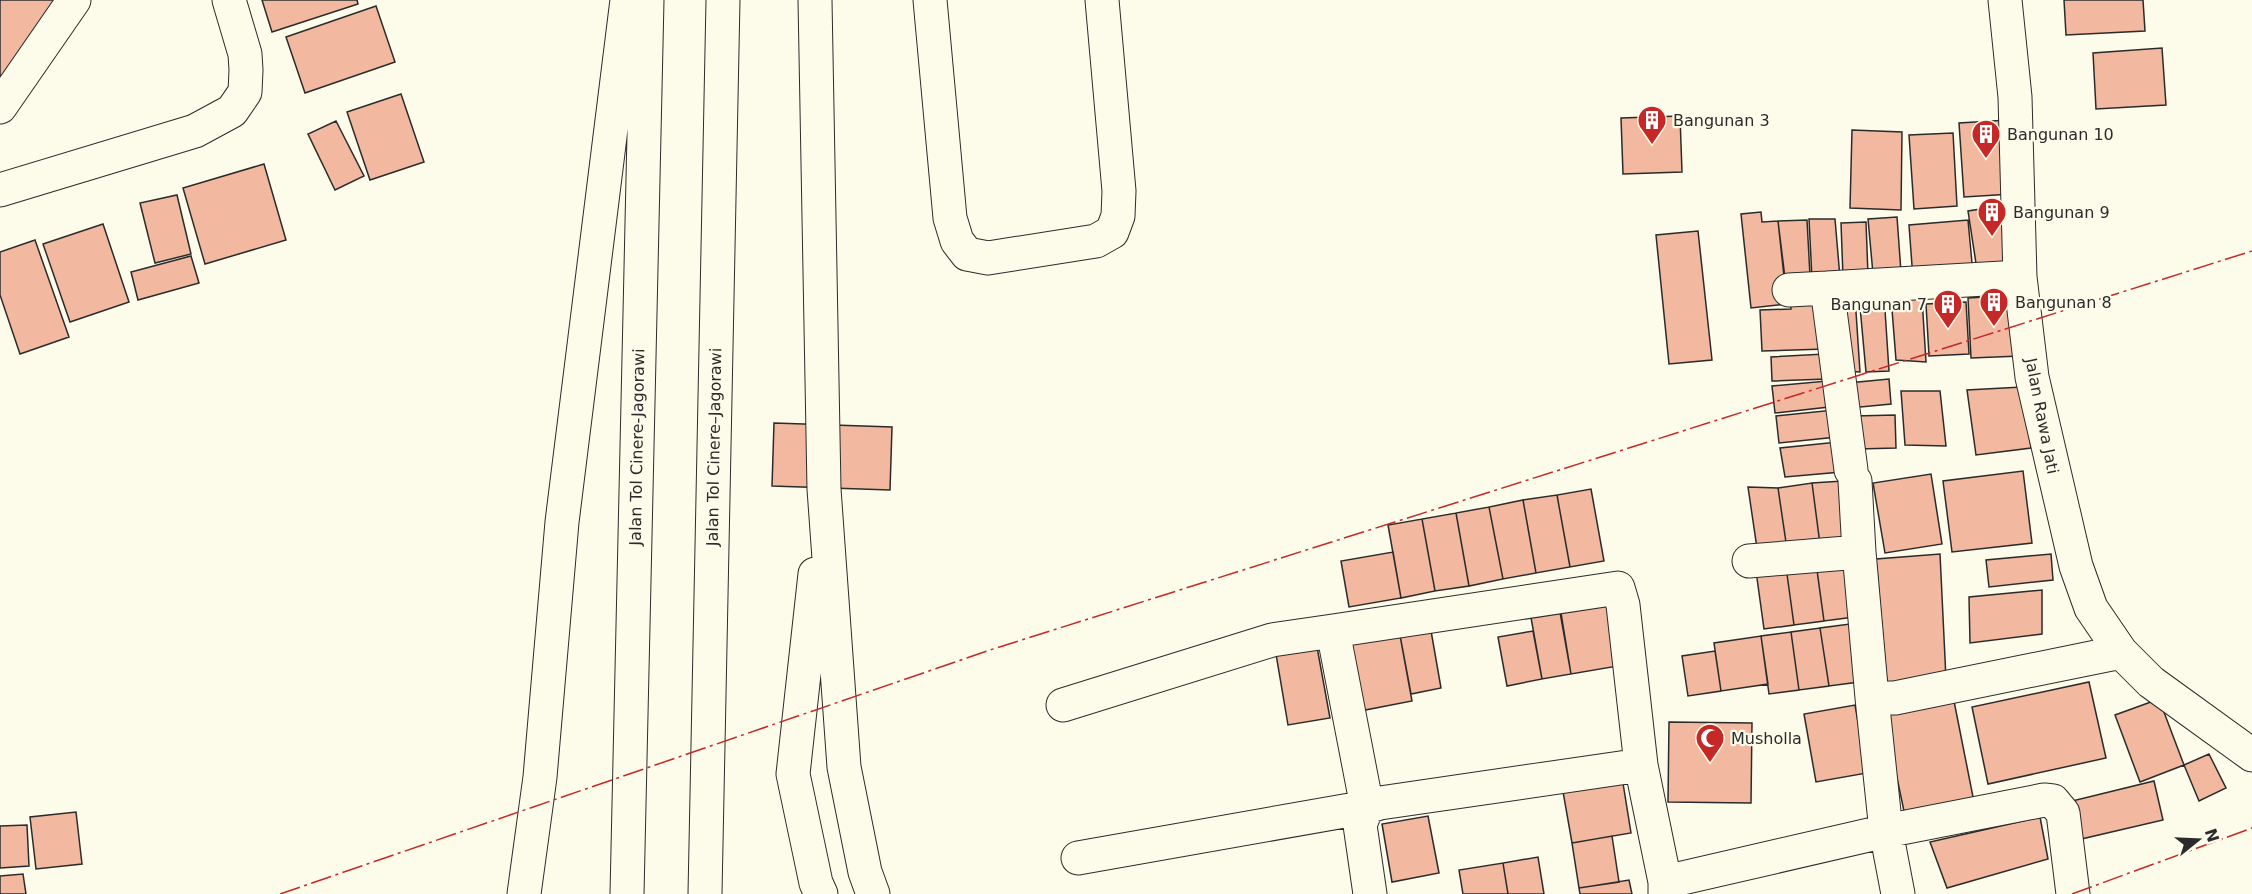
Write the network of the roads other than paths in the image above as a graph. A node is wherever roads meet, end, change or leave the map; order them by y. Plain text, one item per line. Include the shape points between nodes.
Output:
1 (74, 0) edge
2 (229, 0) edge
3 (627, 0) edge
4 (647, 0) edge
5 (723, 0) edge
6 (815, 0) edge
7 (930, 0) edge
8 (1102, 0) edge
9 (2005, 0) edge
10 (0, 107) edge
11 (0, 190) edge
12 (2020, 277) junction
13 (1827, 288) junction
14 (1790, 290) dead end
15 (824, 489) junction
16 (1858, 552) junction
17 (1749, 561) dead end
18 (1333, 631) junction
19 (2121, 651) junction
20 (1872, 698) junction
21 (1063, 705) dead end
22 (2252, 755) edge
23 (1641, 765) junction
24 (1367, 807) junction
25 (1886, 831) junction
26 (1078, 858) dead end
27 (1665, 888) edge
28 (524, 894) edge
29 (627, 894) edge
30 (705, 894) edge
31 (821, 894) edge
32 (873, 894) edge
33 (1370, 894) edge
34 (1898, 894) edge
35 (2073, 894) edge

1 - 10 main road
2 - 11 main road via 246,70 245,92 232,111 195,131
3 - 28 main road via 562,522 540,777
4 - 29 main road, Jalan Tol Cinere-Jagorawi
5 - 30 main road, Jalan Tol Cinere–Jagorawi
6 - 15 main road
7 - 8 main road via 950,218 957,241 968,254 988,258 1096,241 1112,232 1118,216 1119,191
9 - 12 main road, Jalan Rawa Jati via 2015,97
12 - 13 main road
12 - 19 main road, Jalan Rawa Jati via 2032,376 2076,566 2091,608
13 - 14 main road
13 - 16 main road via 1853,475
15 - 31 main road via 793,774
15 - 32 main road via 844,767
16 - 17 main road
16 - 20 main road
18 - 21 main road via 1272,640
18 - 23 main road via 1618,588 1625,616
18 - 24 main road
19 - 20 main road via 1895,698
19 - 22 main road, Jalan Rawa Jati via 2151,682
20 - 25 main road
23 - 24 main road
23 - 27 main road
24 - 26 main road
24 - 33 main road via 1360,825
25 - 27 main road
25 - 34 main road
25 - 35 main road via 2053,801 2063,813

